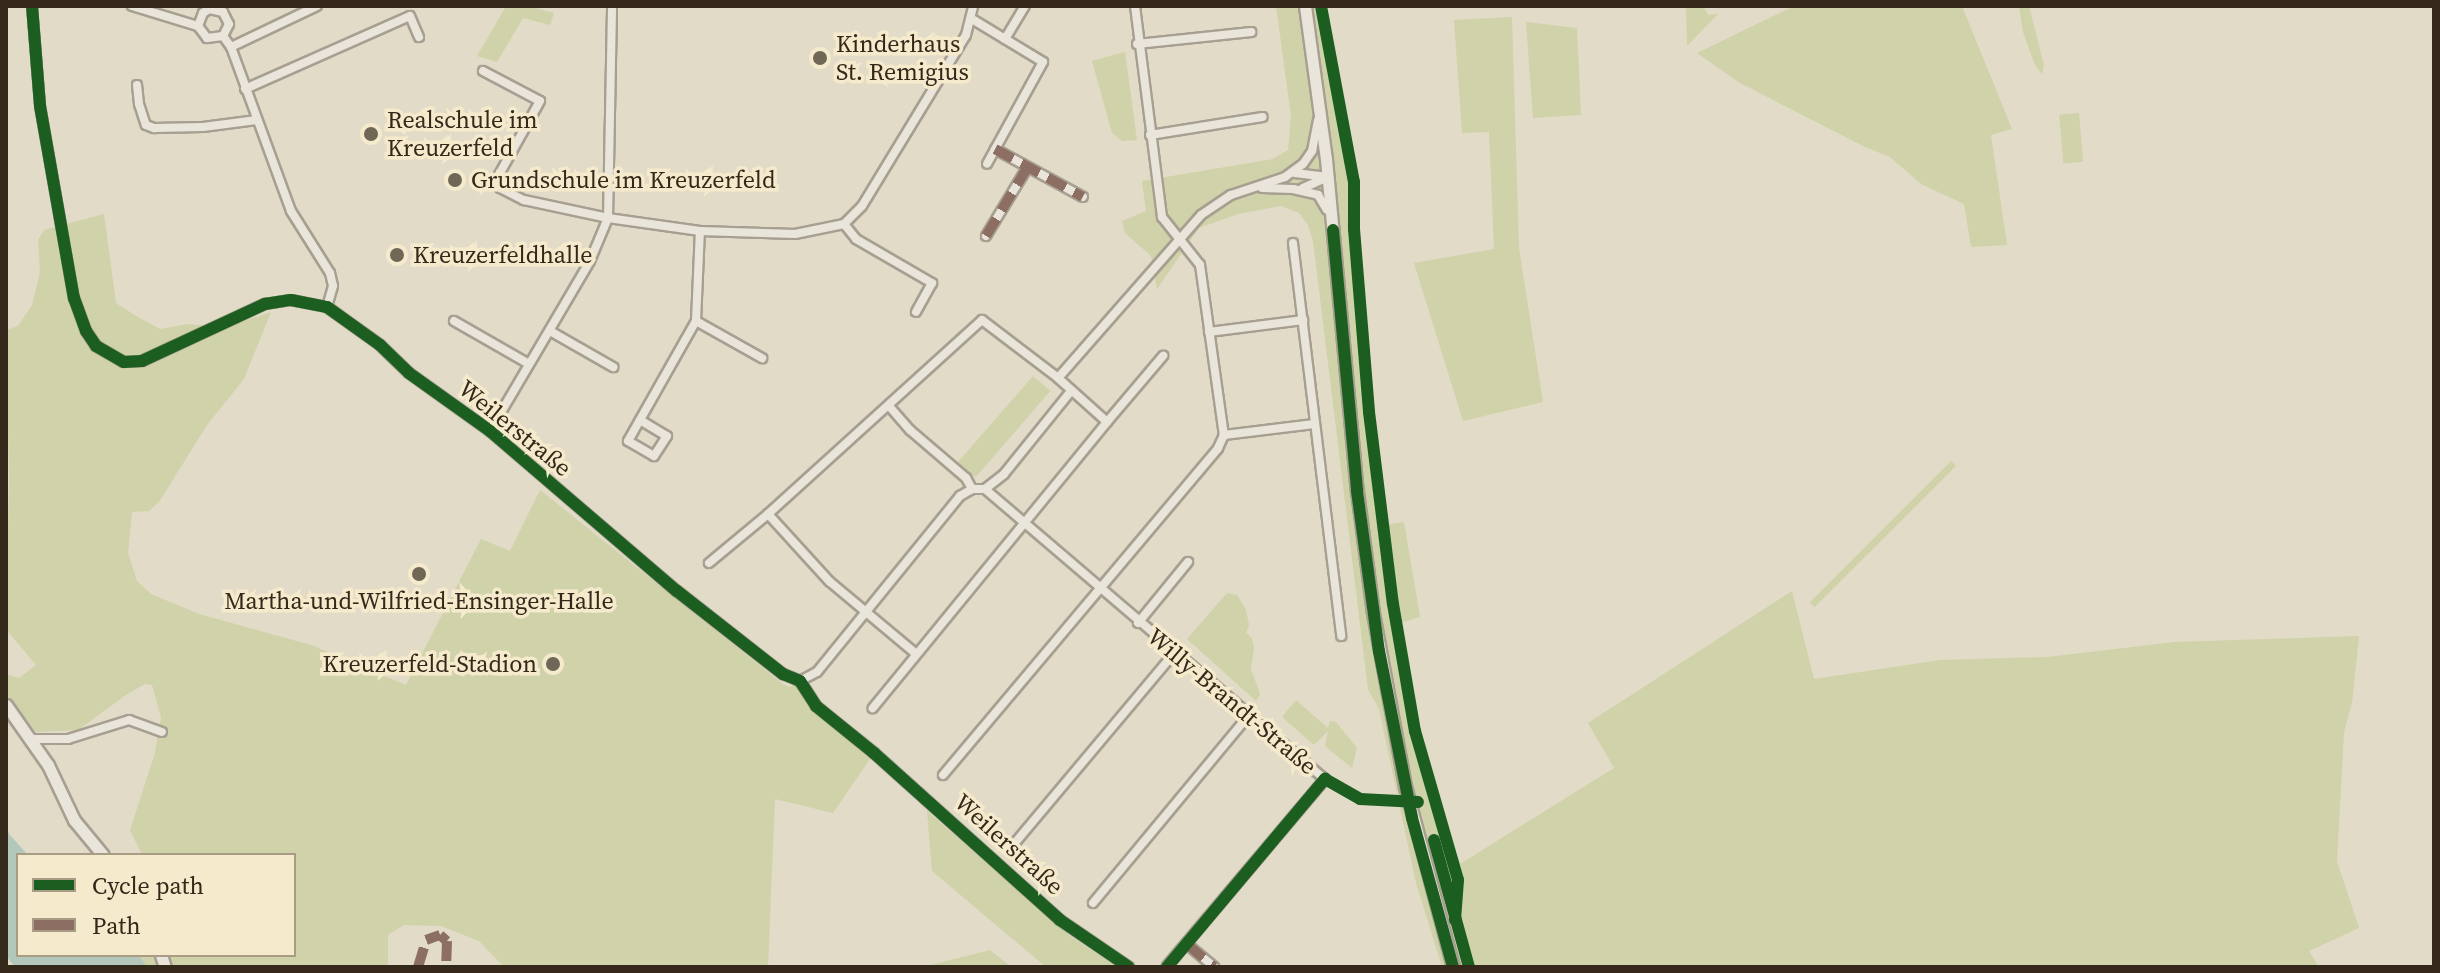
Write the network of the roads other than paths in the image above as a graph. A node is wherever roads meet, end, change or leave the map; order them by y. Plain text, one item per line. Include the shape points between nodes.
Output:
1 (32, 6) edge
2 (132, 6) edge
3 (317, 6) edge
4 (612, 6) edge
5 (973, 6) edge
6 (1025, 6) edge
7 (1135, 6) edge
8 (1305, 6) edge
9 (972, 19) junction
10 (198, 26) junction
11 (1251, 32) dead end
12 (223, 36) junction
13 (419, 37) dead end
14 (1005, 39) junction
15 (1137, 44) junction
16 (231, 47) junction
17 (483, 71) dead end
18 (137, 85) dead end
19 (245, 89) junction
20 (1320, 109) junction
21 (1263, 117) dead end
22 (257, 120) junction
23 (1150, 135) junction
24 (995, 149) junction
25 (987, 164) dead end
26 (1027, 168) junction
27 (1294, 173) junction
28 (1328, 177) junction
29 (1257, 187) junction
30 (1293, 189) junction
31 (1083, 197) dead end
32 (608, 218) junction
33 (844, 224) junction
34 (1333, 230) junction
35 (700, 231) junction
36 (986, 236) dead end
37 (1179, 240) junction
38 (1293, 243) dead end
39 (327, 307) junction
40 (916, 312) dead end
41 (1303, 320) junction
42 (454, 321) dead end
43 (696, 321) junction
44 (550, 331) junction
45 (1209, 332) junction
46 (1163, 356) dead end
47 (762, 358) dead end
48 (529, 364) junction
49 (613, 367) dead end
50 (1058, 378) junction
51 (1071, 391) junction
52 (889, 406) junction
53 (640, 420) junction
54 (1107, 422) junction
55 (1314, 424) junction
56 (490, 431) junction
57 (1224, 435) junction
58 (972, 489) junction
59 (985, 489) junction
60 (768, 514) junction
61 (1022, 523) junction
62 (1188, 562) dead end
63 (709, 563) dead end
64 (1099, 590) junction
65 (866, 613) junction
66 (1138, 623) junction
67 (1341, 636) dead end
68 (915, 653) junction
69 (1174, 653) junction
70 (800, 681) junction
71 (6, 705) edge
72 (873, 708) dead end
73 (1248, 716) junction
74 (162, 732) dead end
75 (32, 739) junction
76 (943, 775) dead end
77 (1014, 844) dead end
78 (101, 853) edge
79 (1093, 903) dead end
80 (1188, 945) junction
81 (1167, 966) edge
82 (1129, 967) edge
83 (1214, 967) edge
84 (1453, 967) edge

1 - 39 street, Weilerstraße via 40,106 74,298 96,346 124,362 142,361 265,304 291,300
2 - 10 street
3 - 16 street
4 - 32 street
5 - 9 street
6 - 14 street
7 - 15 street
8 - 20 main road
9 - 14 street
9 - 33 street via 878,183
10 - 12 street via 207,38
10 - 12 street via 209,9 223,12 229,24
11 - 15 street
12 - 16 street
13 - 19 street via 410,16
14 - 24 street via 1043,62
15 - 23 street
16 - 19 street
17 - 32 street via 540,101 496,186 524,200
18 - 22 street via 146,125 154,128
19 - 22 street
20 - 27 street via 1312,151
20 - 28 main road
21 - 23 street
22 - 39 street via 291,211 330,273 333,286
23 - 37 street via 1162,217
24 - 25 street
24 - 26 street
26 - 31 street
26 - 36 street
27 - 28 street
27 - 29 street
28 - 30 street
28 - 34 main road
29 - 30 street
29 - 37 street via 1217,203
30 - 34 street via 1325,202
32 - 35 street
32 - 44 street
33 - 35 street via 795,234
33 - 40 street via 856,239 932,283
34 - 84 main road via 1357,491 1377,638 1405,786
35 - 43 street
37 - 45 street via 1200,263
37 - 50 street
38 - 41 street
39 - 56 street, Weilerstraße
41 - 45 street
41 - 55 street
42 - 48 street
43 - 47 street
43 - 53 street
44 - 48 street
44 - 49 street
45 - 57 street
46 - 54 street
48 - 56 street
50 - 51 street
50 - 52 street via 982,320
51 - 54 street
51 - 59 street via 1004,474
52 - 58 street
52 - 60 street
53 - 53 street via 667,436 654,456 628,441
54 - 61 street
55 - 57 street
55 - 67 street
56 - 70 street, Weilerstraße via 677,591 783,674
57 - 64 street
58 - 59 street
58 - 65 street via 960,496
59 - 61 street, Willy-Brandt-Straße
60 - 63 street
60 - 65 street
61 - 64 street, Willy-Brandt-Straße
61 - 68 street
62 - 66 street, Willy-Brandt-Straße
64 - 66 street, Willy-Brandt-Straße
64 - 76 street
65 - 68 street
65 - 70 street via 817,672
66 - 69 street, Willy-Brandt-Straße
68 - 72 street
69 - 73 street, Willy-Brandt-Straße
69 - 77 street
70 - 82 street, Weilerstraße via 816,706 1060,920
71 - 75 main road
73 - 79 street
73 - 80 street, Willy-Brandt-Straße via 1325,779
74 - 75 street via 129,720 68,739
75 - 78 main road via 74,820
80 - 81 street
80 - 83 street

